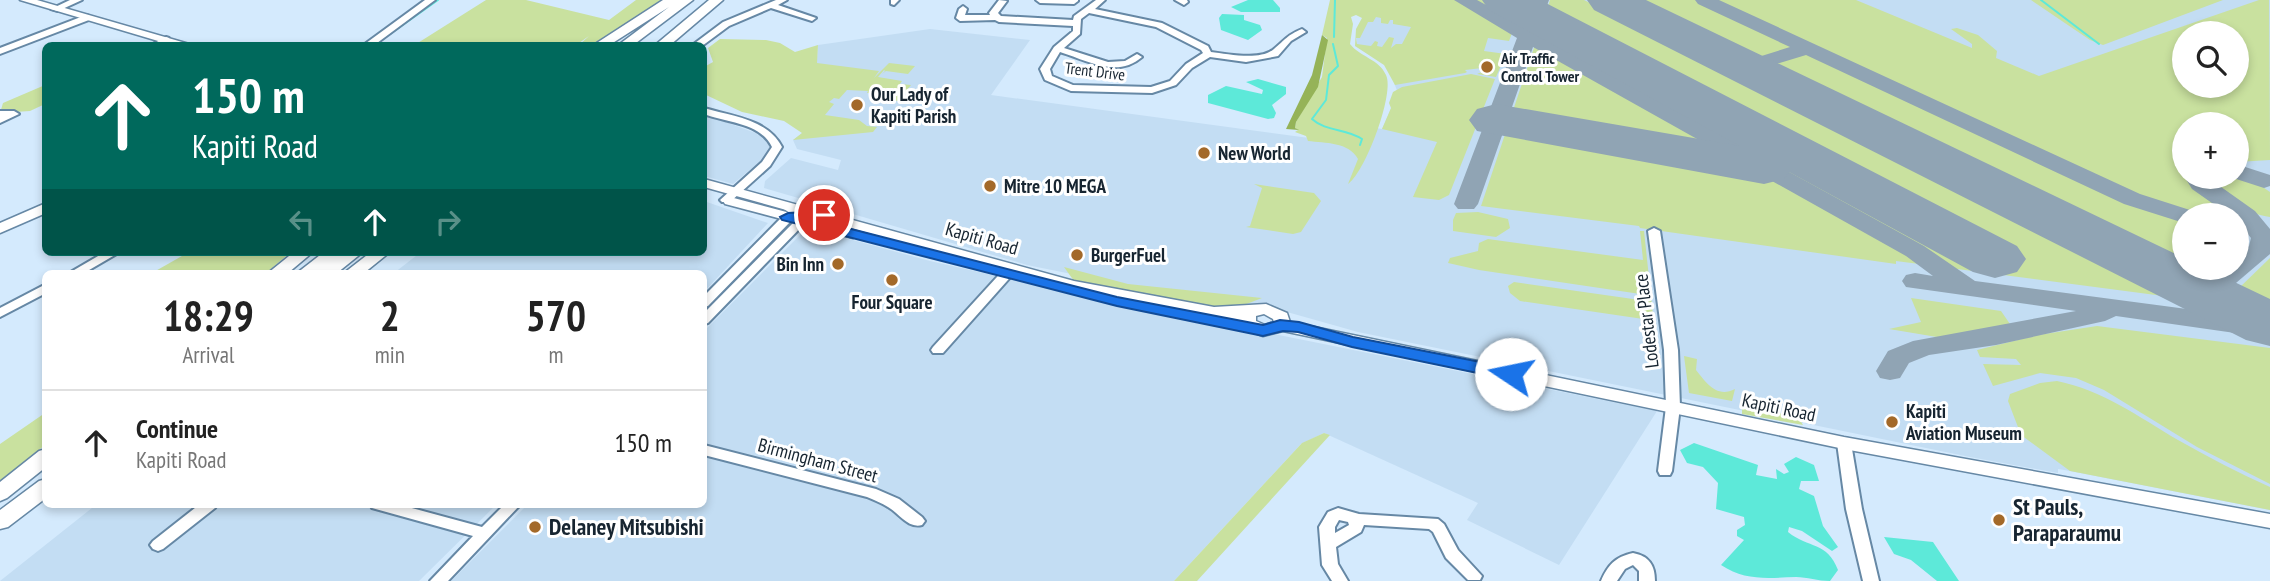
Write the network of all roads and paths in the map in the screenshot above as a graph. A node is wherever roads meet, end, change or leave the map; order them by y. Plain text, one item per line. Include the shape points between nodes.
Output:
1 (25, 0) edge
2 (78, 0) edge
3 (431, 0) edge
4 (672, 0) edge
5 (687, 0) edge
6 (701, 0) edge
7 (717, 0) edge
8 (783, 0) edge
9 (1001, 0) edge
10 (1008, 0) edge
11 (1040, 0) edge
12 (1101, 0) edge
13 (1074, 1) edge
14 (768, 5) junction
15 (55, 9) junction
16 (963, 9) dead end
17 (1088, 10) junction
18 (996, 17) junction
19 (86, 18) junction
20 (812, 19) dead end
21 (1076, 23) junction
22 (1301, 32) dead end
23 (166, 40) junction
24 (162, 42) edge
25 (174, 42) edge
26 (372, 42) edge
27 (604, 42) edge
28 (629, 42) edge
29 (643, 42) edge
30 (665, 42) edge
31 (701, 42) edge
32 (1057, 49) junction
33 (0, 51) edge
34 (1208, 54) junction
35 (1136, 57) dead end
36 (0, 114) edge
37 (707, 114) edge
38 (0, 120) edge
39 (707, 184) edge
40 (707, 194) edge
41 (732, 196) junction
42 (42, 209) edge
43 (793, 215) junction
44 (824, 215) joint
45 (0, 229) edge
46 (1654, 232) dead end
47 (774, 239) junction
48 (107, 256) edge
49 (299, 256) edge
50 (329, 256) edge
51 (349, 256) edge
52 (376, 256) edge
53 (81, 270) edge
54 (280, 270) edge
55 (310, 270) edge
56 (330, 270) edge
57 (357, 270) edge
58 (1009, 271) junction
59 (42, 293) edge
60 (707, 300) edge
61 (707, 303) edge
62 (718, 305) junction
63 (0, 313) edge
64 (707, 317) edge
65 (938, 350) dead end
66 (1673, 407) junction
67 (1844, 443) junction
68 (707, 451) edge
69 (42, 459) edge
70 (42, 468) edge
71 (1665, 471) dead end
72 (42, 492) edge
73 (0, 493) edge
74 (0, 499) edge
75 (205, 508) edge
76 (391, 508) edge
77 (510, 508) edge
78 (1355, 519) joint
79 (917, 521) dead end
80 (0, 522) edge
81 (2270, 522) edge
82 (485, 534) junction
83 (158, 545) dead end
84 (1474, 576) dead end
85 (439, 581) edge
86 (1340, 581) edge
87 (1609, 581) edge
88 (1647, 581) edge
89 (1871, 581) edge

1 - 15 main road
2 - 15 street
3 - 26 street
4 - 27 highway
5 - 28 highway
6 - 29 highway
7 - 30 highway
8 - 14 street
9 - 10 street
9 - 18 street via 994,9
11 - 13 street
12 - 17 street, Trent Drive
14 - 20 street
14 - 31 street via 726,24
15 - 19 main road
16 - 18 street via 960,18
17 - 21 street, Trent Drive
17 - 34 street via 1163,27 1205,48
18 - 21 street
19 - 23 main road
19 - 33 street
21 - 32 street, Trent Drive via 1073,38
22 - 34 street via 1275,54 1246,59
23 - 24 street
23 - 25 main road
32 - 34 street, Trent Drive via 1045,69 1048,78 1062,85 1127,92 1173,83
32 - 35 street via 1108,65
36 - 38 street via 14,114
37 - 41 street via 766,132 776,142 776,152
39 - 41 main road, Kapiti Road
40 - 41 main road, Kapiti Road
41 - 43 main road, Kapiti Road
42 - 45 main road
43 - 44 main road, Kapiti Road
43 - 47 street
43 - 58 main road, Kapiti Road
44 - 58 main road, Kapiti Road
46 - 66 street, Lodestar Place via 1669,326
47 - 60 street
47 - 62 street
48 - 53 street
49 - 54 highway
50 - 55 highway
51 - 56 highway
52 - 57 highway
58 - 65 street
58 - 66 main road, Kapiti Road via 1110,297 1252,319 1267,331 1280,325
59 - 63 street
61 - 62 street
62 - 64 street
66 - 67 main road, Kapiti Road
66 - 71 street
67 - 81 main road, Kapiti Road
67 - 89 street
68 - 79 street, Birmingham Street via 871,493
69 - 73 highway
70 - 74 highway
72 - 80 highway
75 - 83 street
76 - 82 street
77 - 82 street
78 - 84 street via 1433,523 1452,554
78 - 86 street via 1356,528 1329,544 1330,565
82 - 85 street
87 - 88 street via 1620,562 1630,558 1646,567

